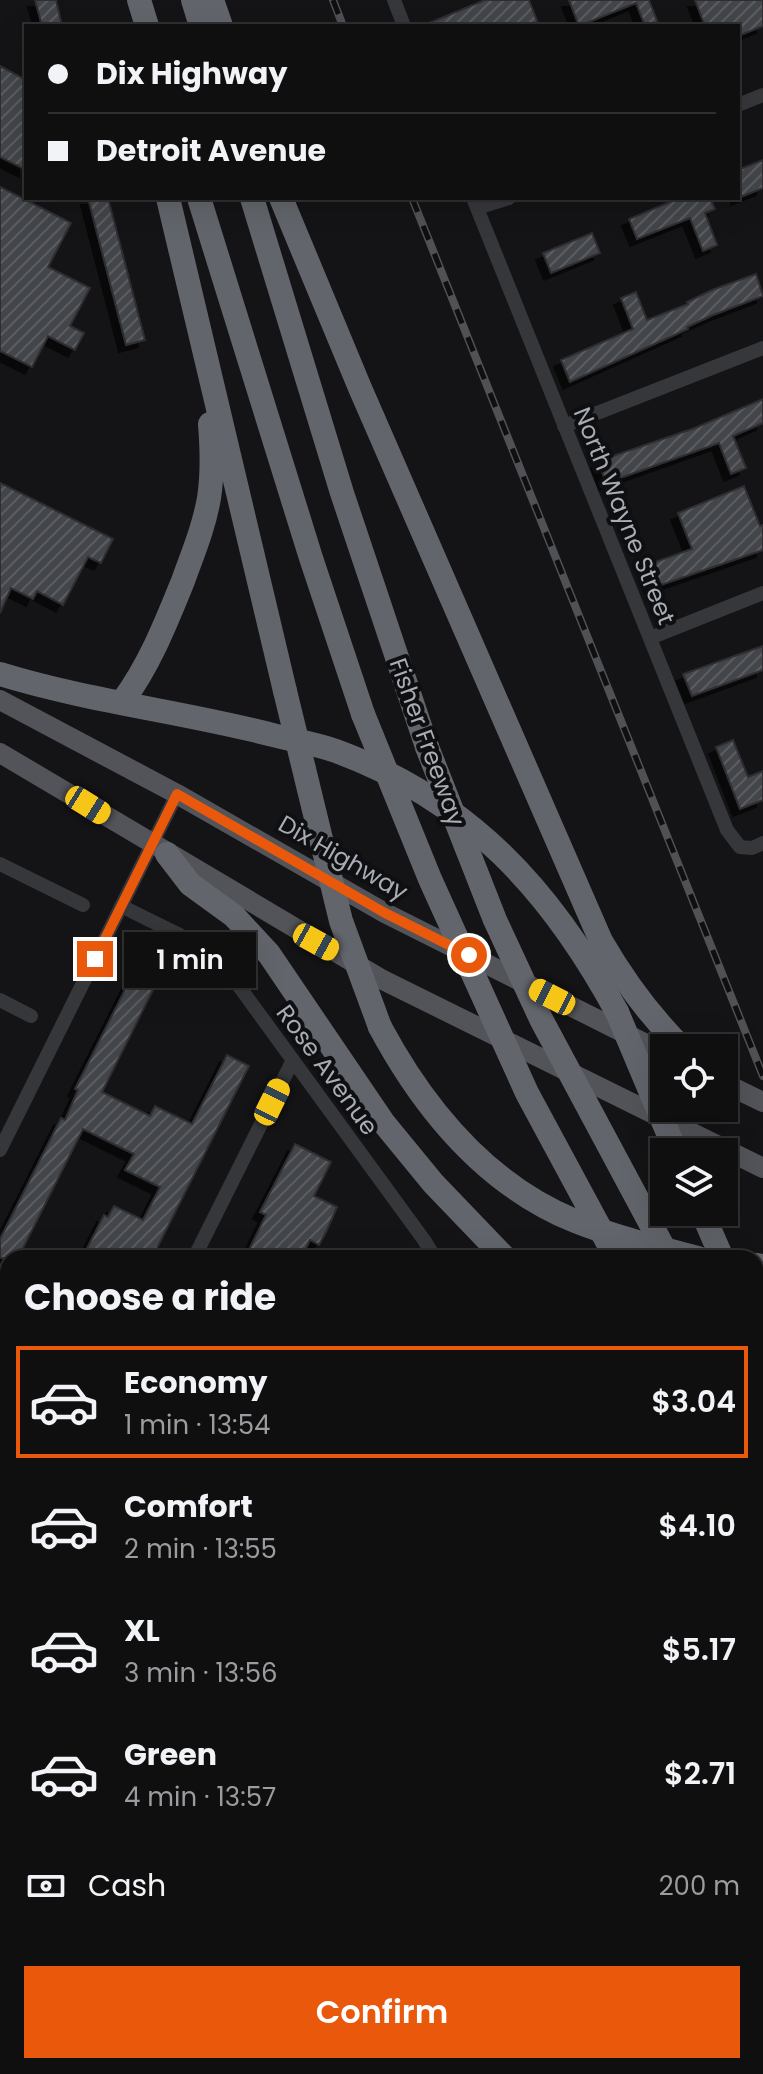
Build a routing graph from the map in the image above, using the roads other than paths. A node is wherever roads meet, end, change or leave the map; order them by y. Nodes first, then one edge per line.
1 (123, 0) edge
2 (139, 0) edge
3 (193, 0) edge
4 (212, 0) edge
5 (394, 0) edge
6 (129, 24) edge
7 (146, 24) edge
8 (200, 24) edge
9 (220, 24) edge
10 (403, 24) edge
11 (763, 95) edge
12 (740, 104) edge
13 (168, 200) edge
14 (200, 200) edge
15 (253, 200) edge
16 (282, 200) edge
17 (495, 200) edge
18 (475, 203) edge
19 (763, 348) edge
20 (206, 366) junction
21 (564, 426) junction
22 (763, 593) edge
23 (650, 638) junction
24 (0, 674) edge
25 (0, 700) edge
26 (122, 702) junction
27 (0, 753) edge
28 (177, 794) junction
29 (763, 843) edge
30 (160, 849) junction
31 (0, 864) edge
32 (83, 905) dead end
33 (121, 906) junction
34 (0, 1000) edge
35 (31, 1016) dead end
36 (669, 1034) edge
37 (650, 1046) edge
38 (293, 1060) junction
39 (738, 1090) edge
40 (763, 1102) edge
41 (670, 1138) edge
42 (0, 1150) edge
43 (763, 1168) edge
44 (708, 1226) edge
45 (198, 1250) edge
46 (429, 1250) edge
47 (497, 1250) edge
48 (612, 1250) edge
49 (665, 1250) edge
50 (668, 1250) edge
51 (719, 1250) edge

1 - 6 highway
2 - 7 highway
3 - 8 highway
4 - 9 highway
5 - 10 street
11 - 12 street
13 - 20 highway
14 - 48 highway, Fisher Freeway, bridge
15 - 49 highway, Fisher Freeway, bridge
16 - 36 highway
17 - 18 street
18 - 21 street, North Wayne Street
19 - 21 street
20 - 26 highway
20 - 50 highway, bridge
21 - 23 street, North Wayne Street
22 - 23 street
23 - 29 street, North Wayne Street
24 - 26 highway
25 - 28 main road, Dix Highway
26 - 41 highway, bridge
27 - 30 main road
28 - 30 street
28 - 37 main road, Dix Highway
30 - 33 street
30 - 43 main road
30 - 47 highway
31 - 32 street
33 - 38 street, Rose Avenue
33 - 42 street
34 - 35 street
38 - 45 street
38 - 46 street, Rose Avenue
39 - 40 main road
44 - 51 highway

